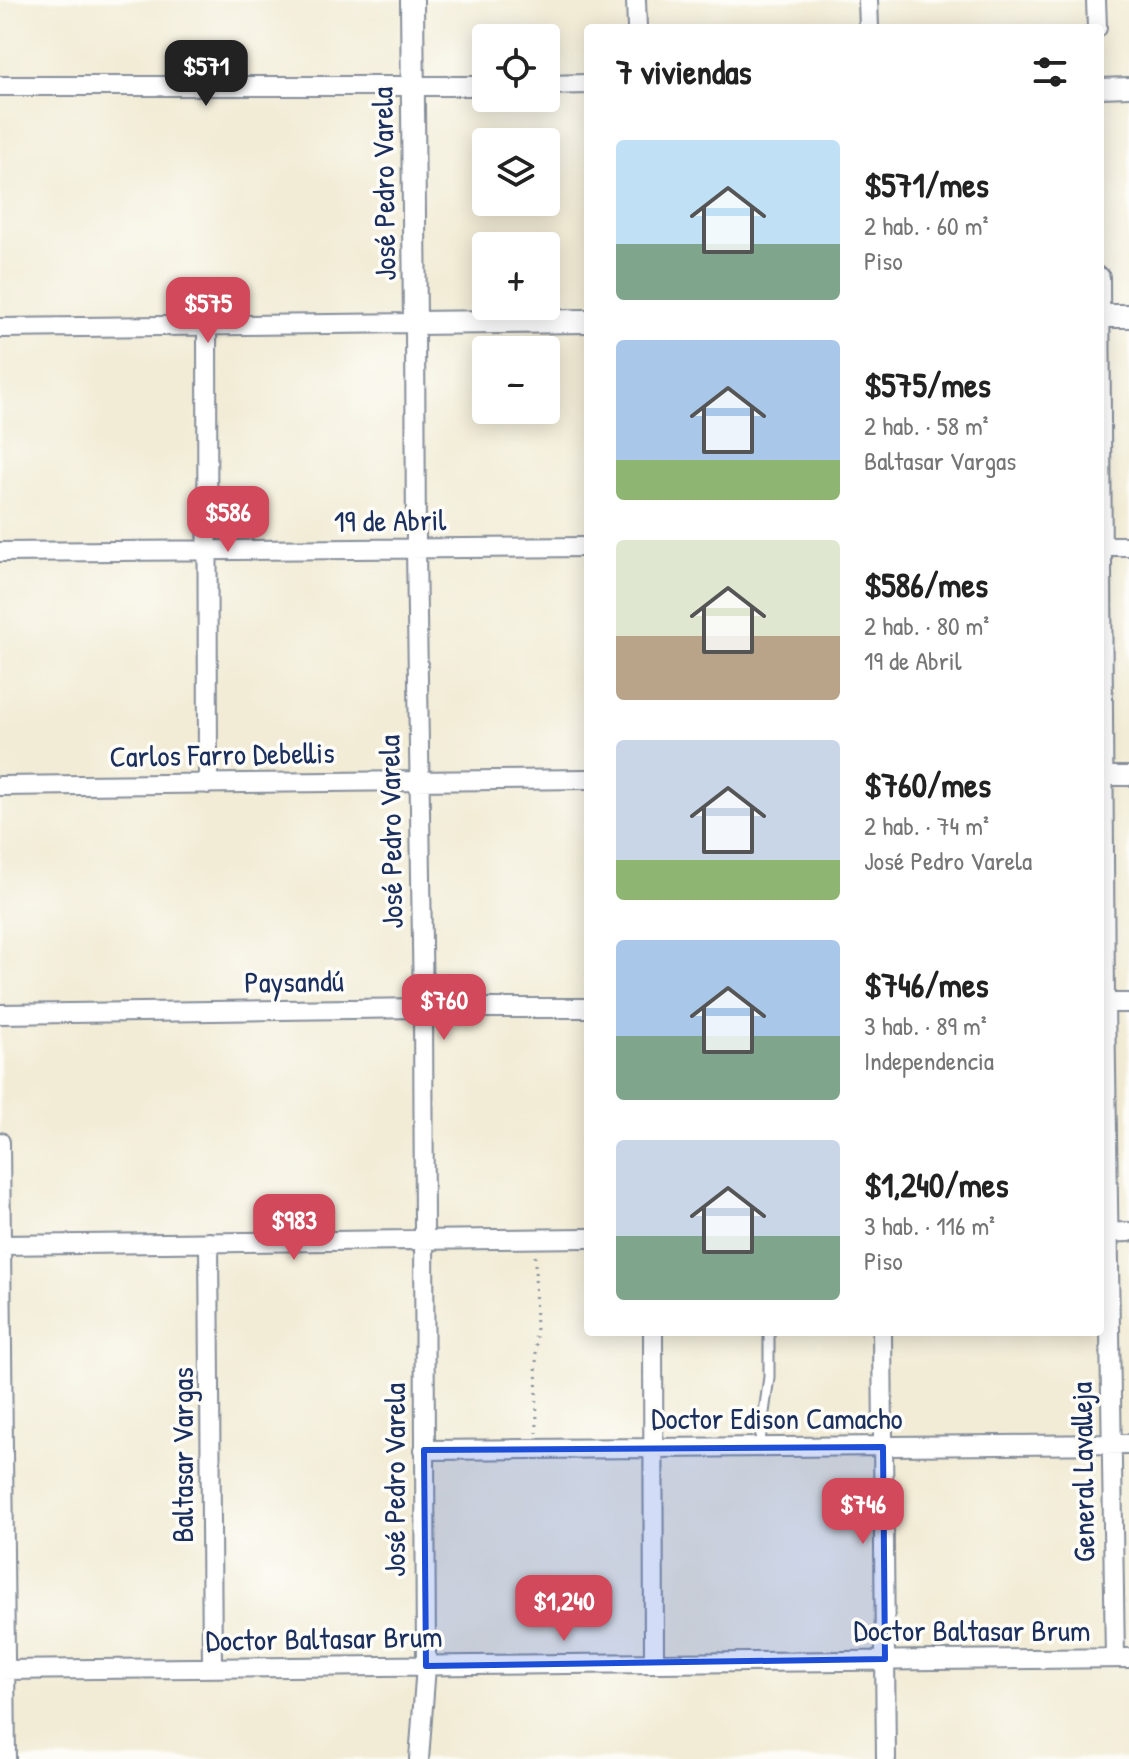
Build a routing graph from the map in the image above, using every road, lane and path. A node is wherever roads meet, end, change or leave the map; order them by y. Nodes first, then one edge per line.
1 (412, 0) edge
2 (636, 0) edge
3 (868, 0) edge
4 (1096, 0) edge
5 (637, 24) edge
6 (869, 24) edge
7 (1097, 24) edge
8 (584, 84) edge
9 (560, 85) edge
10 (0, 86) edge
11 (413, 86) junction
12 (472, 86) edge
13 (1129, 87) edge
14 (1104, 88) edge
15 (1104, 316) edge
16 (1129, 316) edge
17 (584, 321) edge
18 (415, 323) junction
19 (207, 324) junction
20 (0, 328) edge
21 (1104, 546) edge
22 (1129, 546) edge
23 (584, 547) edge
24 (416, 549) junction
25 (207, 551) junction
26 (0, 552) edge
27 (1104, 776) edge
28 (1129, 776) edge
29 (584, 779) edge
30 (420, 780) junction
31 (208, 784) junction
32 (0, 786) edge
33 (1104, 1003) edge
34 (1129, 1003) edge
35 (423, 1008) junction
36 (584, 1008) edge
37 (0, 1014) edge
38 (0, 1142) edge
39 (1129, 1232) edge
40 (1104, 1233) edge
41 (584, 1238) edge
42 (535, 1239) junction
43 (424, 1240) junction
44 (209, 1242) junction
45 (0, 1245) edge
46 (653, 1336) edge
47 (769, 1336) edge
48 (882, 1336) edge
49 (1120, 1444) edge
50 (883, 1447) junction
51 (653, 1448) junction
52 (759, 1448) junction
53 (537, 1449) junction
54 (424, 1450) junction
55 (1122, 1658) edge
56 (885, 1659) junction
57 (654, 1662) junction
58 (426, 1666) junction
59 (212, 1668) junction
60 (3, 1670) edge
61 (6, 1759) edge
62 (419, 1759) edge
63 (886, 1759) edge

1 - 11 street, José Pedro Varela
2 - 5 street
3 - 6 street
4 - 7 street
8 - 9 street
10 - 11 street
11 - 12 street
11 - 18 street, José Pedro Varela
13 - 14 street
15 - 16 street
17 - 18 street
18 - 19 street
18 - 24 street, José Pedro Varela
19 - 20 street
19 - 25 street
21 - 22 street
23 - 24 street, 19 de Abril
24 - 25 street, 19 de Abril
24 - 30 street, José Pedro Varela
25 - 26 street, 19 de Abril
25 - 31 street
27 - 28 street
29 - 30 street, Carlos Farro Debellis
30 - 31 street, Carlos Farro Debellis
30 - 35 street, José Pedro Varela
31 - 32 street, Carlos Farro Debellis
33 - 34 street
35 - 36 street, Paysandú
35 - 37 street, Paysandú
35 - 43 street, José Pedro Varela
38 - 45 street
39 - 40 street
40 - 49 street, General Lavalleja
41 - 42 street
42 - 43 street
42 - 53 path
43 - 44 street
43 - 54 street, José Pedro Varela
44 - 45 street
44 - 59 street, Baltasar Vargas
45 - 60 street
46 - 51 street
47 - 52 lane
48 - 50 street
49 - 50 street, Doctor Edison Camacho
49 - 55 street, General Lavalleja
50 - 52 street, Doctor Edison Camacho
50 - 56 street
51 - 52 street, Doctor Edison Camacho
51 - 53 street, Doctor Edison Camacho
51 - 57 street
53 - 54 street, Doctor Edison Camacho
54 - 58 street, José Pedro Varela
55 - 56 street, Doctor Baltasar Brum
56 - 57 street, Doctor Baltasar Brum
56 - 63 street
57 - 58 street, Doctor Baltasar Brum
58 - 59 street, Doctor Baltasar Brum
58 - 62 street, José Pedro Varela
59 - 60 street, Doctor Baltasar Brum
60 - 61 street

